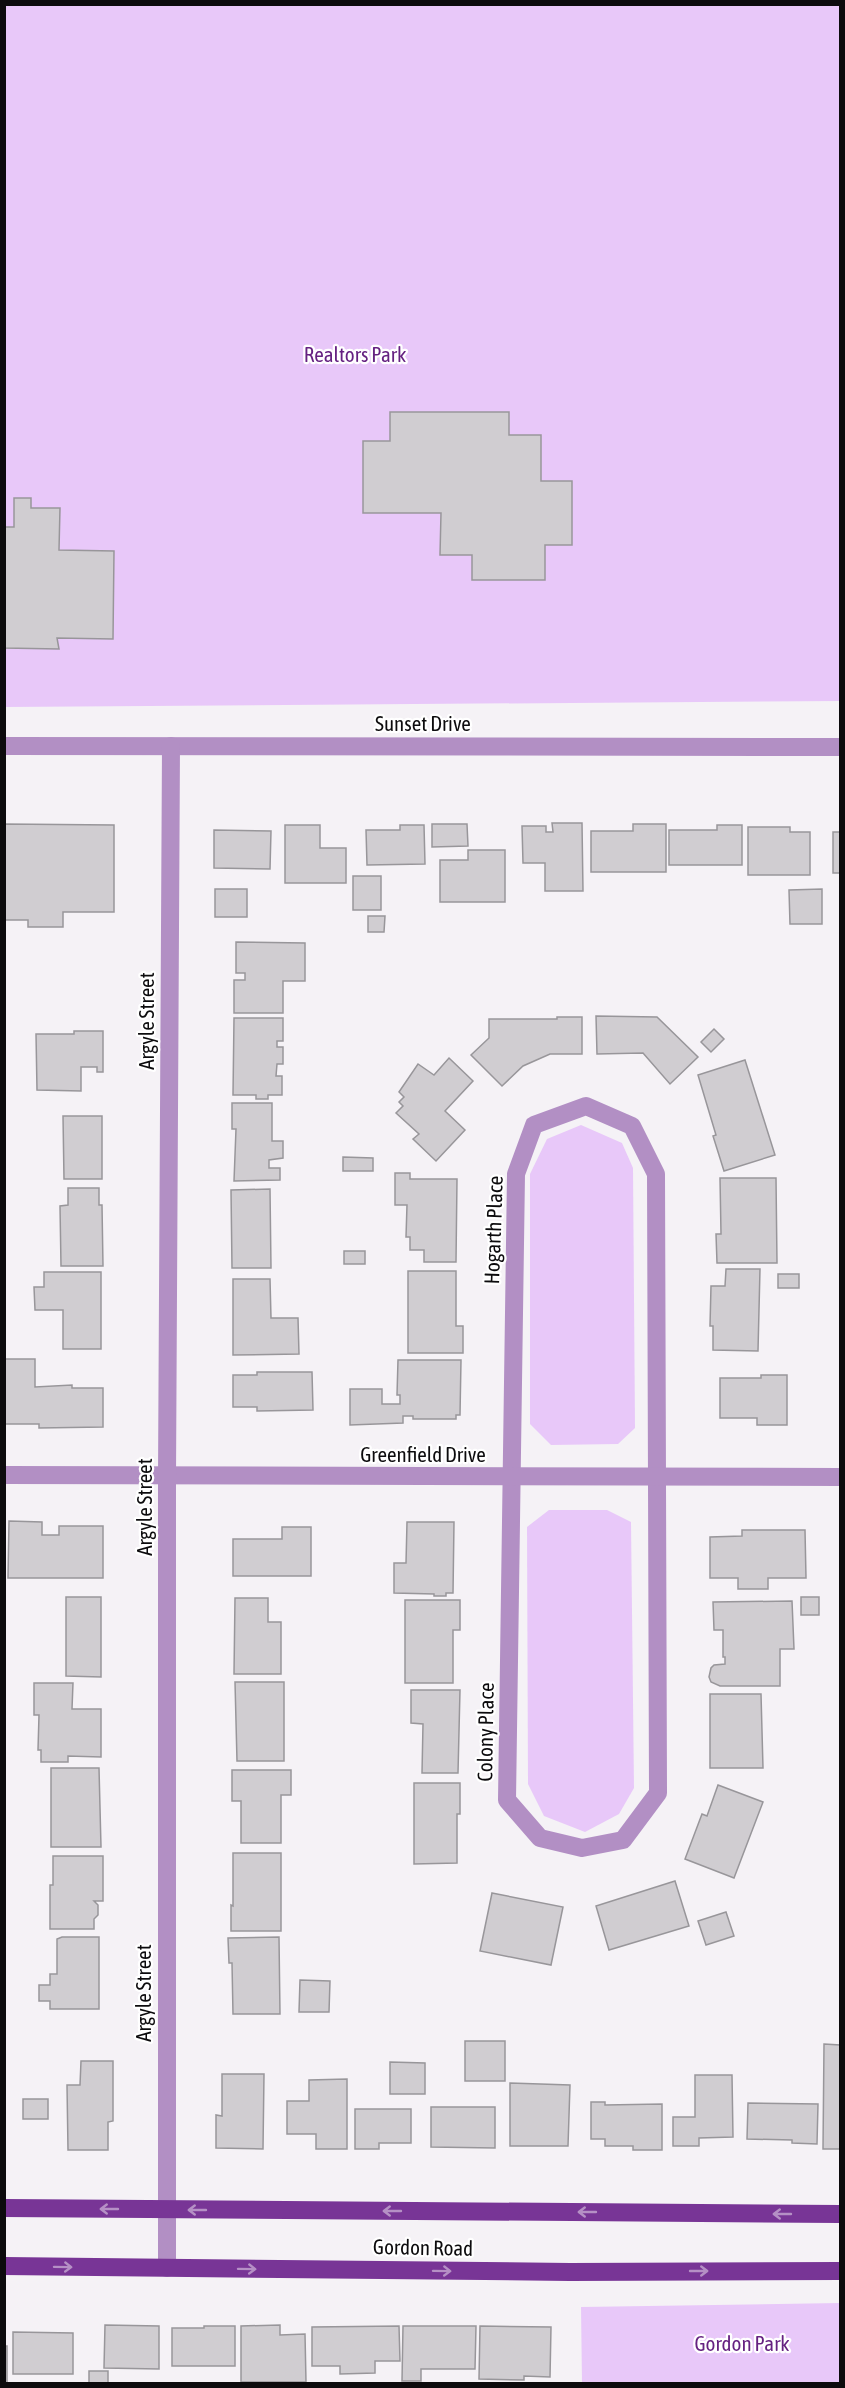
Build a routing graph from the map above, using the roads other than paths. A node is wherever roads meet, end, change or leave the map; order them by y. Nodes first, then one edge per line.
1 (4, 746) edge
2 (171, 746) junction
3 (840, 747) edge
4 (4, 1475) edge
5 (167, 1476) junction
6 (657, 1477) junction
7 (840, 1477) edge
8 (513, 1478) junction
9 (4, 2208) edge
10 (167, 2210) junction
11 (840, 2214) edge
12 (4, 2266) edge
13 (167, 2268) junction
14 (840, 2271) edge

1 - 2 street, Sunset Drive
2 - 3 street, Sunset Drive
2 - 5 street, Argyle Street
4 - 5 street, Greenfield Drive
5 - 8 street, Greenfield Drive
5 - 10 street, Argyle Street
6 - 7 street, Greenfield Drive
6 - 8 street, Greenfield Drive
6 - 8 street, Hogarth Place
6 - 8 street, Colony Place
10 -> 9 main road, Gordon Road
11 -> 10 main road, Gordon Road
10 - 13 street, Argyle Street
12 -> 13 main road, Gordon Road
13 -> 14 main road, Gordon Road

